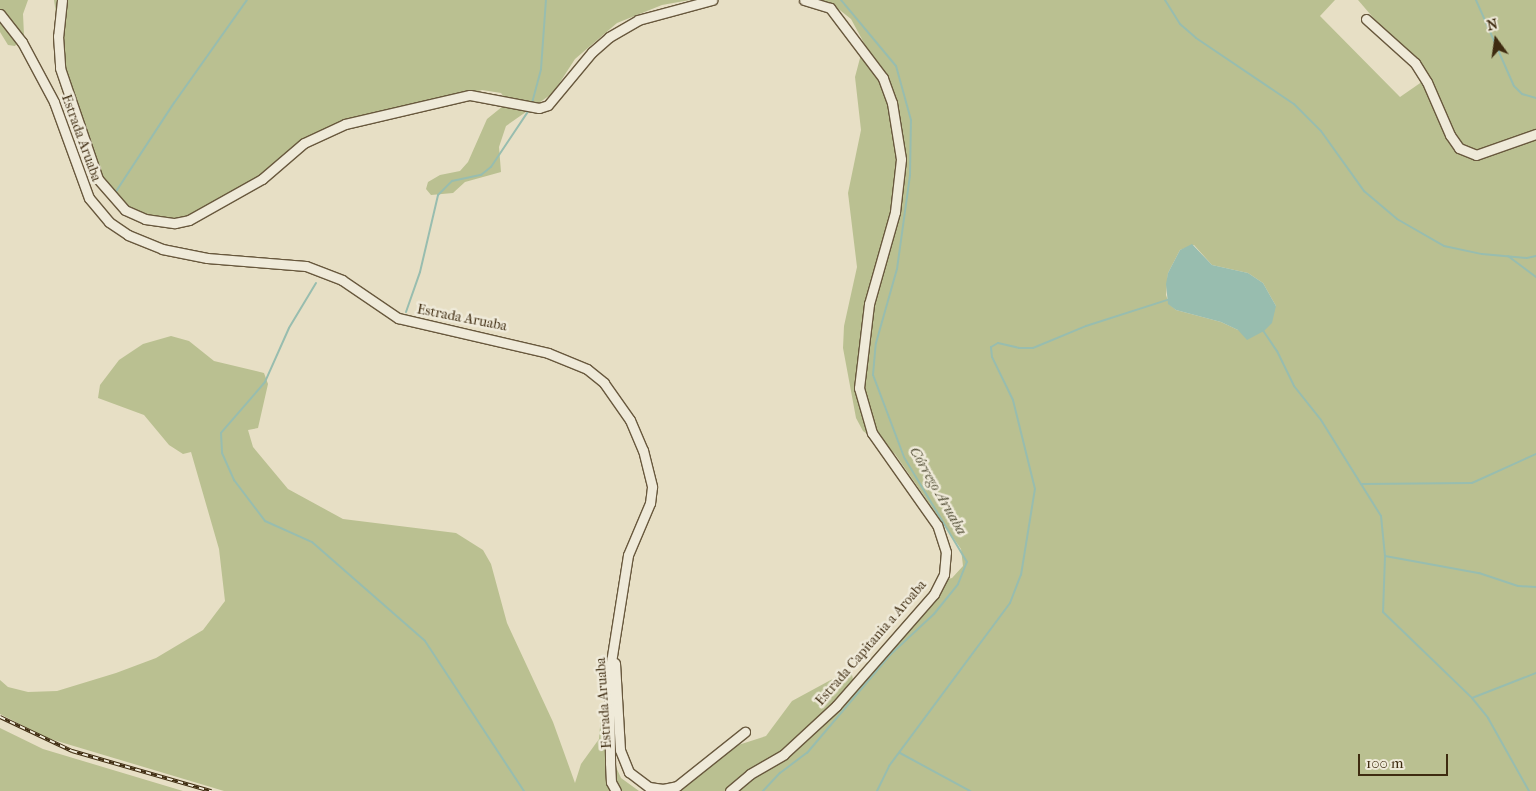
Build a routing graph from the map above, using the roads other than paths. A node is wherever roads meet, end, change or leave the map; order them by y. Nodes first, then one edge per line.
1 (62, 0) edge
2 (712, 0) edge
3 (804, 0) edge
4 (0, 14) edge
5 (1366, 19) dead end
6 (1536, 134) edge
7 (615, 640) junction
8 (745, 732) dead end
9 (616, 791) edge
10 (730, 791) edge

1 - 2 street, Estrada Aruaba
3 - 10 street, Estrada Capitania a Aroaba
4 - 7 street, Estrada Aruaba
5 - 6 street
7 - 8 street, Estrada Aruaba
7 - 9 street, Estrada Aruaba

